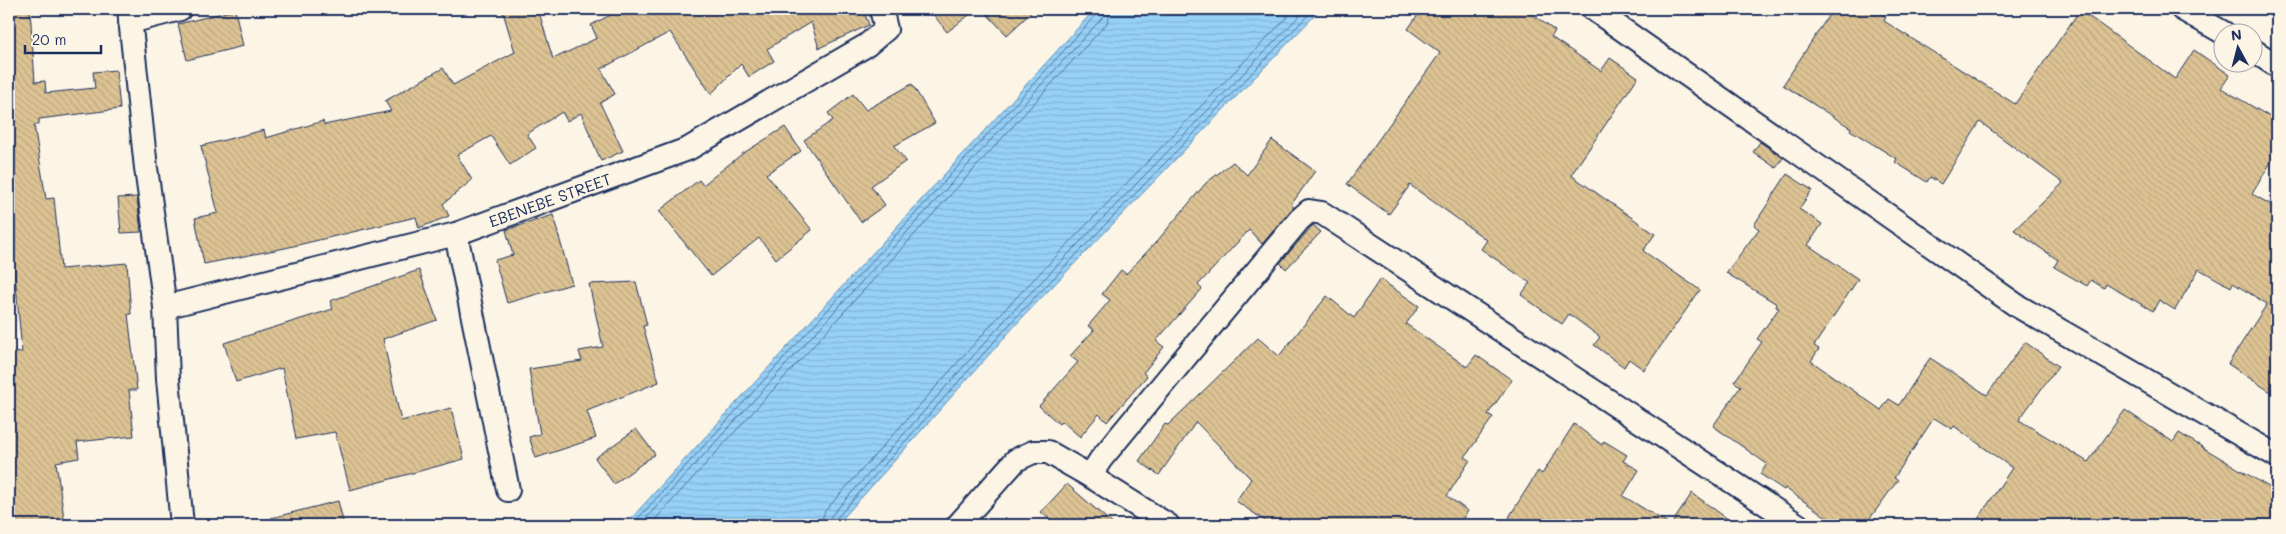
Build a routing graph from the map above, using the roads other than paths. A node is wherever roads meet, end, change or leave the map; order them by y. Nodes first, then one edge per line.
1 (180, 9) edge
2 (881, 9) edge
3 (1593, 9) edge
4 (2182, 9) edge
5 (129, 16) edge
6 (2214, 27) edge
7 (2264, 58) edge
8 (2277, 66) edge
9 (456, 234) junction
10 (165, 307) junction
11 (2277, 456) edge
12 (1090, 476) junction
13 (508, 490) dead end
14 (182, 525) edge
15 (958, 525) edge
16 (1168, 525) edge
17 (1798, 525) edge

1 - 5 street
2 - 9 street, EBENEBE STREET
3 - 11 street
4 - 6 street
5 - 10 street
7 - 8 street
9 - 10 street, EBENEBE STREET
9 - 13 street
10 - 14 street
12 - 15 street
12 - 16 street
12 - 17 street

